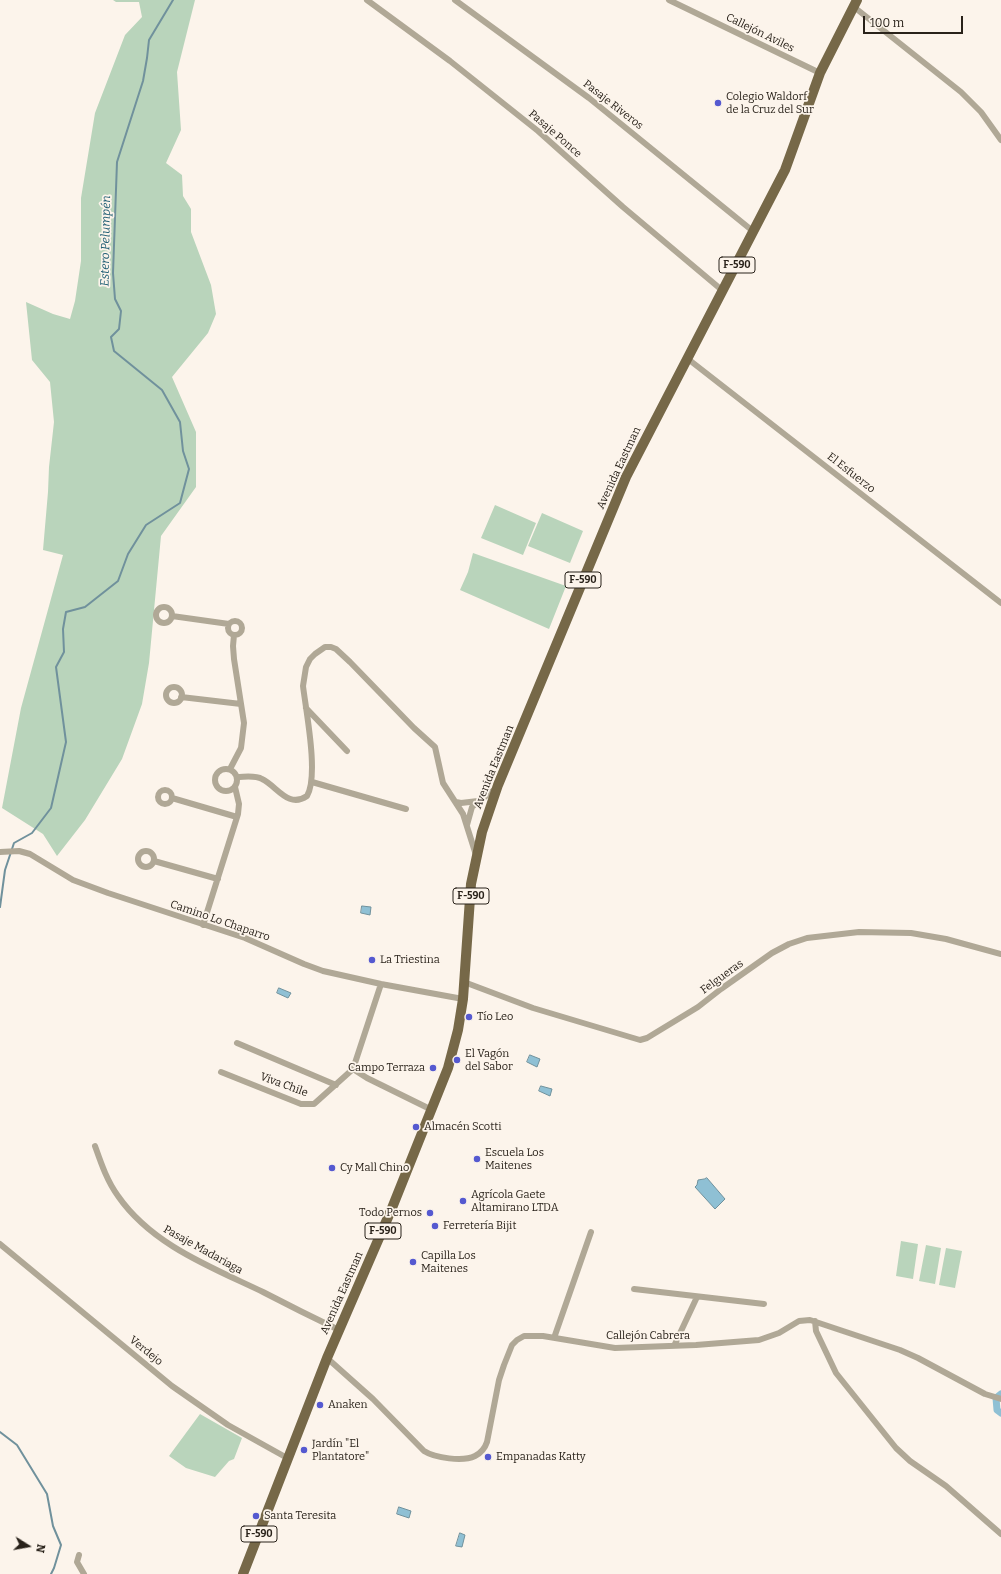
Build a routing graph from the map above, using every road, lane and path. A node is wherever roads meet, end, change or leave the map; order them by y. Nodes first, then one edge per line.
1 (367, 0) edge
2 (455, 0) edge
3 (669, 0) edge
4 (855, 4) edge
5 (820, 74) junction
6 (1001, 140) edge
7 (754, 232) junction
8 (723, 291) junction
9 (688, 359) junction
10 (1001, 603) edge
11 (172, 616) dead end
12 (229, 624) junction
13 (234, 635) junction
14 (181, 697) dead end
15 (241, 704) junction
16 (306, 708) junction
17 (347, 751) dead end
18 (230, 769) junction
19 (237, 777) junction
20 (312, 782) junction
21 (498, 785) junction
22 (235, 787) junction
23 (172, 798) dead end
24 (478, 801) junction
25 (456, 802) junction
26 (406, 809) dead end
27 (237, 817) junction
28 (467, 827) junction
29 (0, 852) edge
30 (476, 857) junction
31 (154, 861) dead end
32 (218, 879) junction
33 (203, 925) junction
34 (1001, 954) edge
35 (464, 982) junction
36 (381, 984) junction
37 (463, 999) junction
38 (237, 1043) dead end
39 (353, 1069) junction
40 (221, 1072) dead end
41 (336, 1085) junction
42 (432, 1110) junction
43 (96, 1146) dead end
44 (591, 1232) dead end
45 (0, 1244) edge
46 (634, 1289) dead end
47 (697, 1297) junction
48 (764, 1304) dead end
49 (815, 1321) junction
50 (339, 1330) junction
51 (554, 1338) junction
52 (674, 1346) junction
53 (327, 1358) junction
54 (1001, 1399) edge
55 (289, 1459) junction
56 (1001, 1534) edge
57 (79, 1555) dead end
58 (84, 1574) edge
59 (243, 1574) edge

1 - 8 street, Pasaje Ponce
2 - 7 street, Pasaje Riveros
3 - 5 street, Callejón Aviles
4 - 5 main road, Avenida Eastman / F-590
4 - 6 street
5 - 7 main road, Avenida Eastman / F-590
7 - 8 main road, Avenida Eastman / F-590
8 - 9 main road, Avenida Eastman / F-590
9 - 10 street, El Esfuerzo
9 - 21 main road, Avenida Eastman / F-590
11 - 12 street
12 - 13 street
12 - 13 street
13 - 15 street
14 - 15 street
15 - 18 street
16 - 17 street
16 - 20 street
16 - 25 street
18 - 19 street
18 - 22 street
19 - 20 street
19 - 22 street
20 - 26 street
21 - 24 street
21 - 30 main road, Avenida Eastman / F-590
22 - 27 street
23 - 27 street
24 - 25 street
24 - 28 street
25 - 28 street
27 - 32 street
28 - 30 street
29 - 33 street, Camino Lo Chaparro
30 - 35 main road, Avenida Eastman / F-590
31 - 32 street
32 - 33 street
33 - 36 street, Camino Lo Chaparro
34 - 35 street, Felgueras
35 - 37 main road, Avenida Eastman / F-590
36 - 37 street, Camino Lo Chaparro
36 - 39 street, Viva Chile
37 - 42 main road, Avenida Eastman / F-590
38 - 41 street
39 - 41 street, Viva Chile
39 - 42 street
40 - 41 street, Viva Chile
42 - 50 main road, Avenida Eastman / F-590
43 - 50 street, Pasaje Madariaga
44 - 51 street
45 - 55 street, Verdejo
46 - 47 street
47 - 48 street
47 - 52 street
49 - 52 street, Callejón Cabrera
49 - 54 street, Callejón Cabrera
49 - 56 street
50 - 53 main road, Avenida Eastman / F-590
51 - 52 street, Callejón Cabrera
51 - 53 street, Callejón Cabrera
53 - 55 main road, Avenida Eastman / F-590
55 - 59 main road, Avenida Eastman / F-590
57 - 58 street

